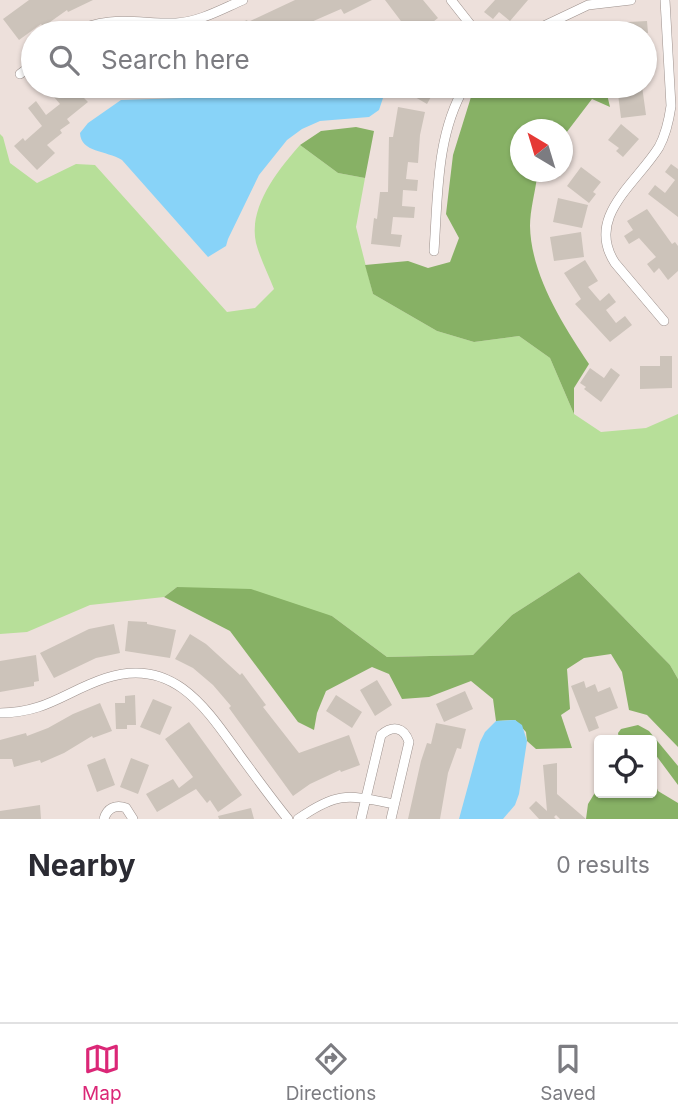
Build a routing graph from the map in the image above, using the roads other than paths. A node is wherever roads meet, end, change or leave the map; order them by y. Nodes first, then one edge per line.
1 (243, 0) edge
2 (451, 0) edge
3 (631, 0) edge
4 (666, 0) edge
5 (107, 21) edge
6 (187, 21) edge
7 (187, 21) edge
8 (468, 21) edge
9 (555, 21) edge
10 (459, 98) edge
11 (434, 251) dead end
12 (664, 321) dead end
13 (0, 713) edge
14 (366, 799) junction
15 (394, 804) junction
16 (104, 819) edge
17 (133, 819) edge
18 (288, 819) edge
19 (298, 819) edge
20 (361, 819) edge
21 (390, 819) edge

1 - 6 street
2 - 8 street
3 - 9 street
4 - 12 street
5 - 7 street
10 - 11 street
13 - 18 street
14 - 15 street
14 - 15 street
14 - 19 street
14 - 20 street
15 - 21 street
16 - 17 street

